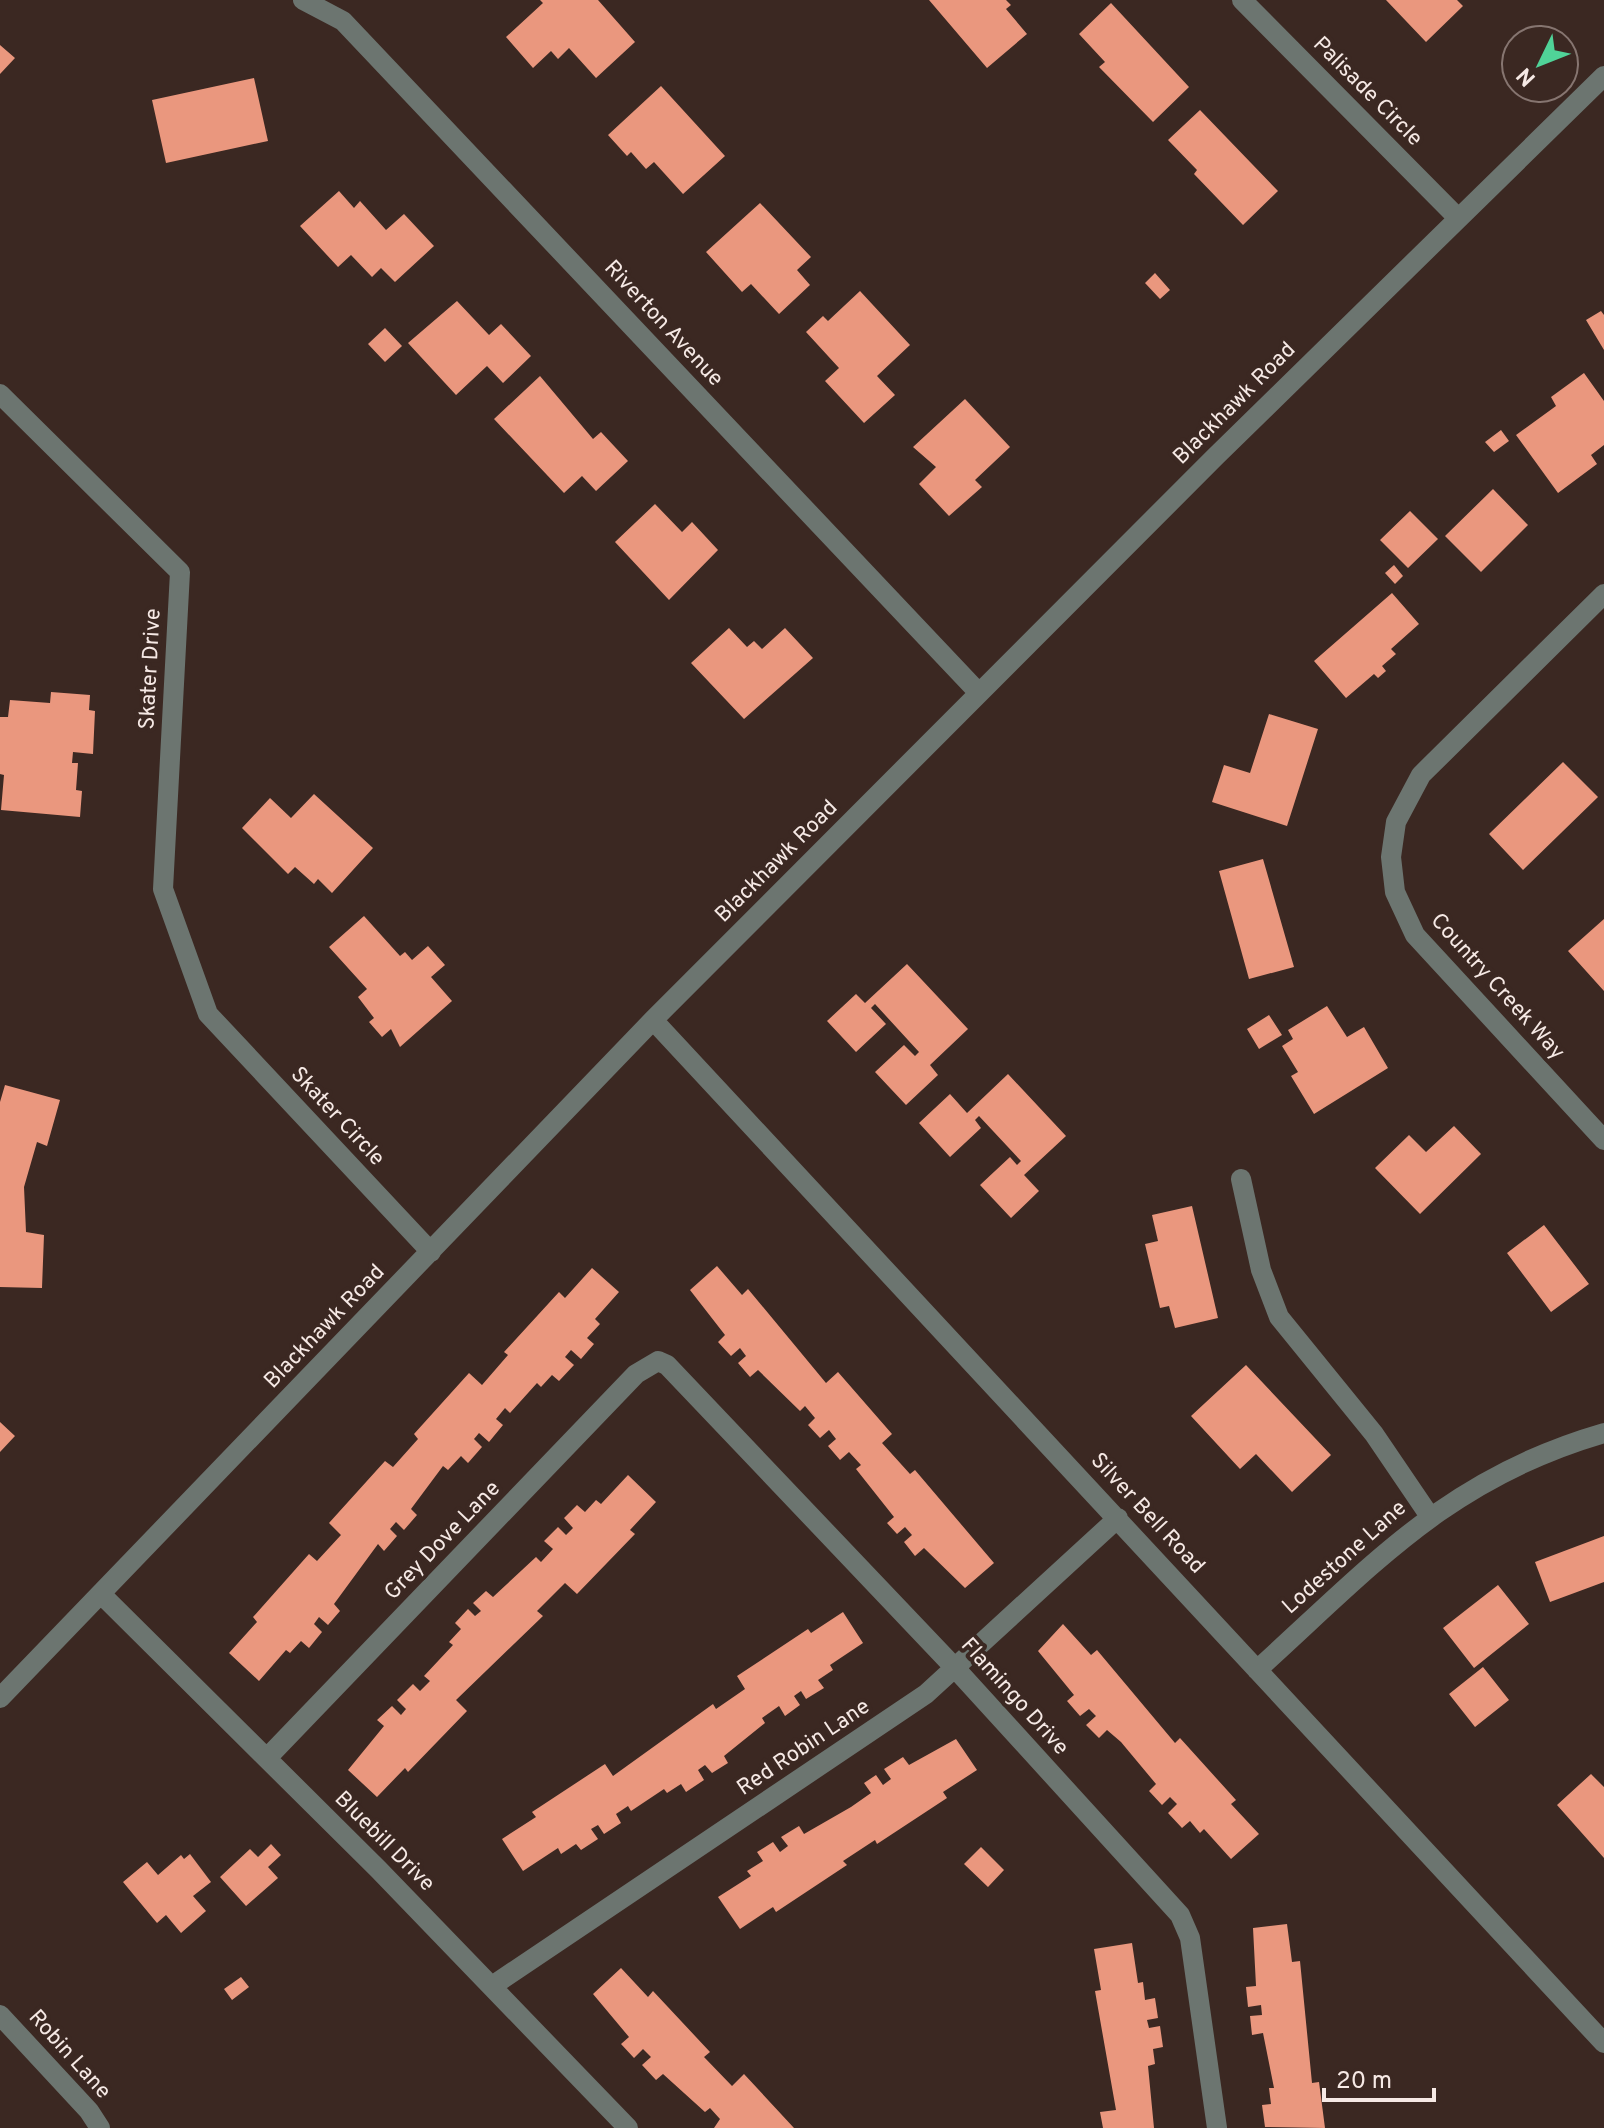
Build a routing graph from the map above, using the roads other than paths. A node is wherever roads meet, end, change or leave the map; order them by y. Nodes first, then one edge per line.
1 (303, 0) edge
2 (1242, 0) edge
3 (1604, 76) edge
4 (1458, 218) junction
5 (0, 394) edge
6 (1604, 594) edge
7 (979, 693) junction
8 (208, 1014) joint
9 (653, 1020) junction
10 (1604, 1140) edge
11 (1241, 1179) dead end
12 (431, 1252) junction
13 (658, 1361) joint
14 (1604, 1433) edge
15 (1429, 1515) junction
16 (1118, 1518) junction
17 (101, 1594) junction
18 (955, 1668) junction
19 (1257, 1670) junction
20 (0, 1698) edge
21 (267, 1758) junction
22 (492, 1986) junction
23 (0, 2015) edge
24 (1604, 2043) edge
25 (100, 2128) edge
26 (628, 2128) edge
27 (1217, 2128) edge

1 - 7 street, Riverton Avenue
2 - 4 street, Palisade Circle
3 - 4 street, Blackhawk Road
4 - 7 street, Blackhawk Road
5 - 8 street, Skater Drive
6 - 10 street, Country Creek Way
7 - 9 street, Blackhawk Road
8 - 12 street, Skater Circle
9 - 12 street, Blackhawk Road
9 - 16 street, Silver Bell Road
11 - 15 street
12 - 17 street, Blackhawk Road
13 - 18 street, Flamingo Drive
13 - 21 street, Grey Dove Lane
14 - 15 street, Lodestone Lane
15 - 19 street, Lodestone Lane
16 - 18 street, Red Robin Lane
16 - 19 street, Silver Bell Road
17 - 20 street, Blackhawk Road
17 - 21 street, Bluebill Drive
18 - 22 street, Red Robin Lane
18 - 27 street, Flamingo Drive
19 - 24 street, Silver Bell Road
21 - 22 street, Bluebill Drive
22 - 26 street, Bluebill Drive
23 - 25 street, Robin Lane

